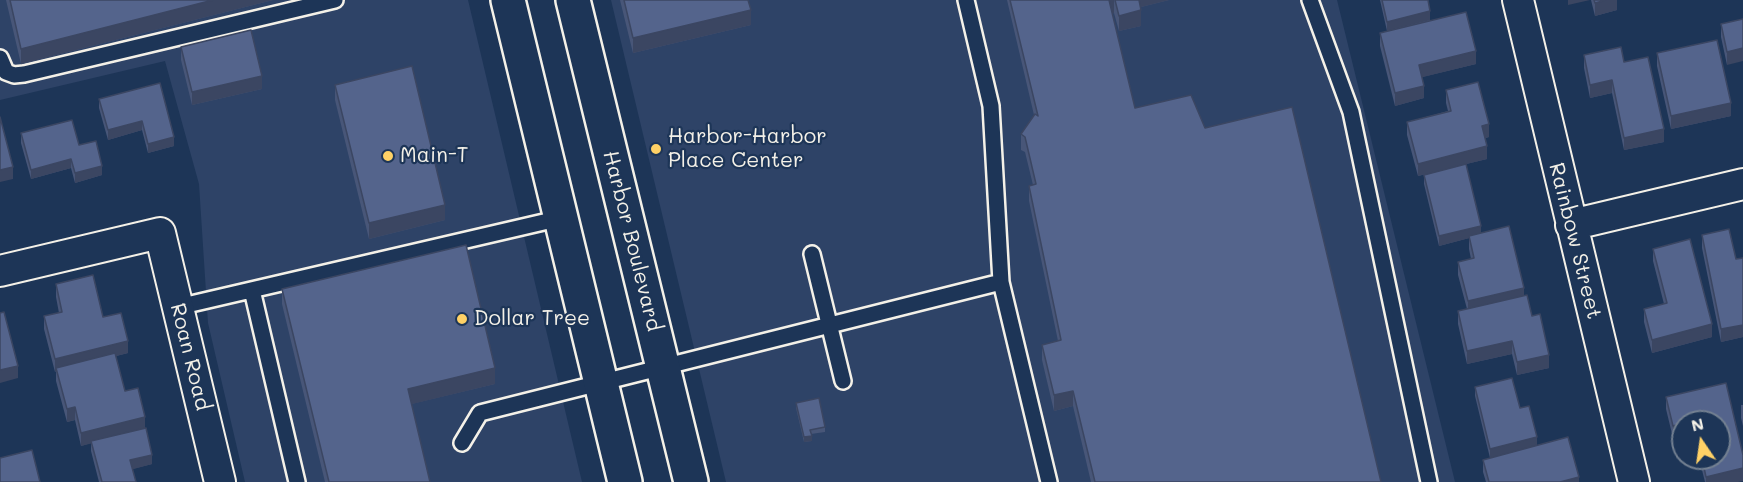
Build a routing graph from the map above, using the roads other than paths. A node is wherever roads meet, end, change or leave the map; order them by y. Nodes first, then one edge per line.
1 (335, 0) edge
2 (508, 0) edge
3 (966, 0) edge
4 (1310, 0) edge
5 (1518, 0) edge
6 (568, 1) edge
7 (0, 58) edge
8 (1743, 184) edge
9 (561, 218) junction
10 (1571, 225) junction
11 (812, 254) dead end
12 (0, 271) edge
13 (1001, 282) junction
14 (252, 290) junction
15 (178, 307) junction
16 (829, 324) junction
17 (663, 365) junction
18 (601, 381) junction
19 (843, 381) dead end
20 (462, 443) dead end
21 (220, 482) edge
22 (297, 482) edge
23 (625, 482) edge
24 (691, 482) edge
25 (1049, 482) edge
26 (1429, 482) edge
27 (1634, 482) edge

1 - 7 lane
2 - 9 main road
3 - 13 lane
4 - 26 lane
5 - 10 street, Rainbow Street
6 - 17 main road, Harbor Boulevard
8 - 10 street
9 - 14 lane
9 - 18 main road
10 - 27 street, Rainbow Street
11 - 16 lane
12 - 15 street, Roan Road
13 - 16 lane
13 - 25 lane
14 - 15 lane
14 - 22 lane
15 - 21 street, Roan Road
16 - 17 lane
16 - 19 lane
17 - 18 lane
17 - 24 main road, Harbor Boulevard
18 - 20 lane
18 - 23 main road

